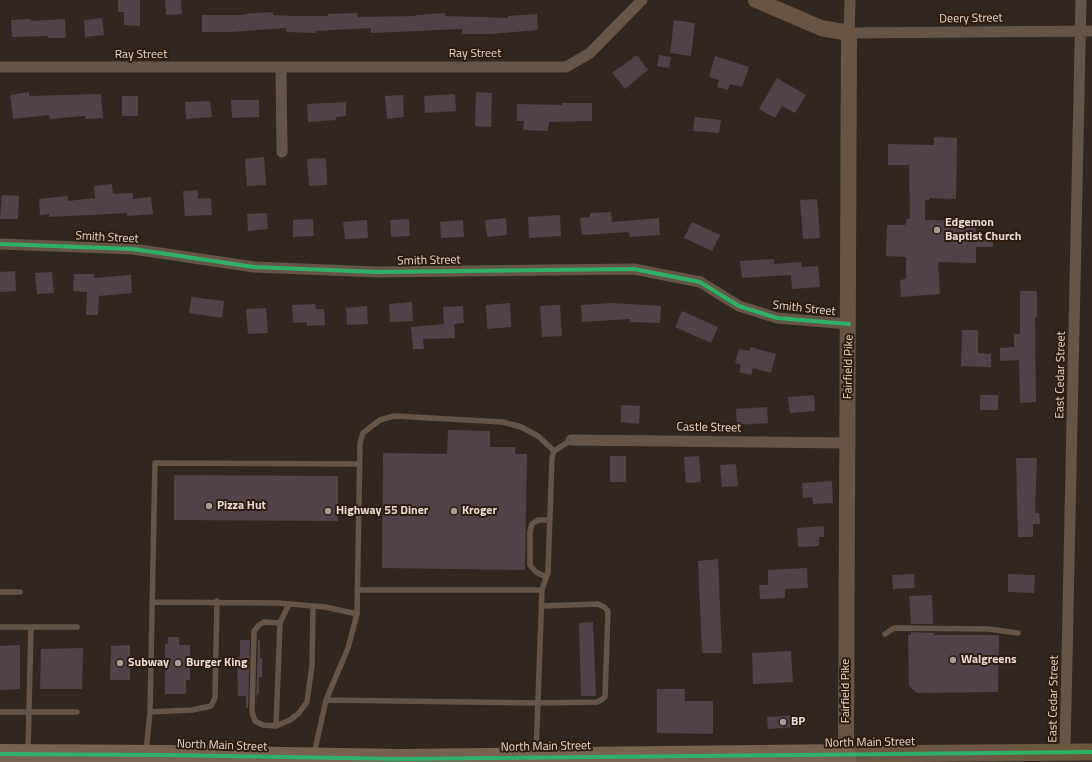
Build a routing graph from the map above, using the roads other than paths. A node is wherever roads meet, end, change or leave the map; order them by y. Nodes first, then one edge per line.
1 (642, 0) edge
2 (756, 0) edge
3 (850, 0) edge
4 (1082, 0) edge
5 (1087, 31) edge
6 (849, 33) junction
7 (0, 67) edge
8 (281, 67) junction
9 (282, 152) dead end
10 (0, 244) edge
11 (849, 324) junction
12 (571, 440) joint
13 (848, 443) junction
14 (554, 451) junction
15 (359, 464) junction
16 (550, 520) junction
17 (546, 577) junction
18 (357, 590) junction
19 (542, 590) junction
20 (0, 592) edge
21 (20, 592) dead end
22 (218, 601) junction
23 (152, 602) junction
24 (289, 604) junction
25 (313, 606) junction
26 (542, 606) junction
27 (356, 614) junction
28 (280, 623) junction
29 (0, 627) edge
30 (31, 627) junction
31 (77, 627) dead end
32 (1018, 633) dead end
33 (885, 634) dead end
34 (326, 700) junction
35 (538, 702) junction
36 (0, 712) edge
37 (28, 712) junction
38 (77, 712) dead end
39 (150, 712) junction
40 (276, 726) junction
41 (1065, 751) junction
42 (1092, 752) edge
43 (0, 754) edge
44 (146, 755) junction
45 (1036, 756) edge
46 (34, 757) edge
47 (846, 758) edge
48 (215, 759) edge
49 (545, 759) edge
50 (313, 760) edge

1 - 8 street, Ray Street
2 - 6 street
3 - 6 street
4 - 5 street, East Cedar Street
5 - 6 street, Deery Street
5 - 41 street, East Cedar Street
6 - 11 street, Fairfield Pike
7 - 8 street, Ray Street
8 - 9 street
10 - 11 street, Smith Street
11 - 13 street, Fairfield Pike
12 - 13 street, Castle Street
12 - 14 lane
13 - 47 street, Fairfield Pike
14 - 15 lane
14 - 16 lane
15 - 18 lane
15 - 23 lane
16 - 17 lane
16 - 17 lane
17 - 19 lane
18 - 19 lane
18 - 27 lane
19 - 26 lane
20 - 21 lane
22 - 23 lane
22 - 24 lane
22 - 39 lane
23 - 39 lane
24 - 25 lane
24 - 28 lane
25 - 27 lane
25 - 40 lane
26 - 35 lane
26 - 35 lane
27 - 34 lane
28 - 40 lane
28 - 40 lane
29 - 30 lane
30 - 31 lane
30 - 37 lane
32 - 33 lane
34 - 35 lane
34 - 50 lane
35 - 49 lane
36 - 37 lane
37 - 38 lane
37 - 46 lane
39 - 44 lane
41 - 42 main road, North Main Street
41 - 45 main road, North Main Street
43 - 46 highway, North Main Street
44 - 46 highway, North Main Street
44 - 48 highway, North Main Street
45 - 47 main road, North Main Street
47 - 49 highway, North Main Street
48 - 50 highway, North Main Street
49 - 50 highway, North Main Street

